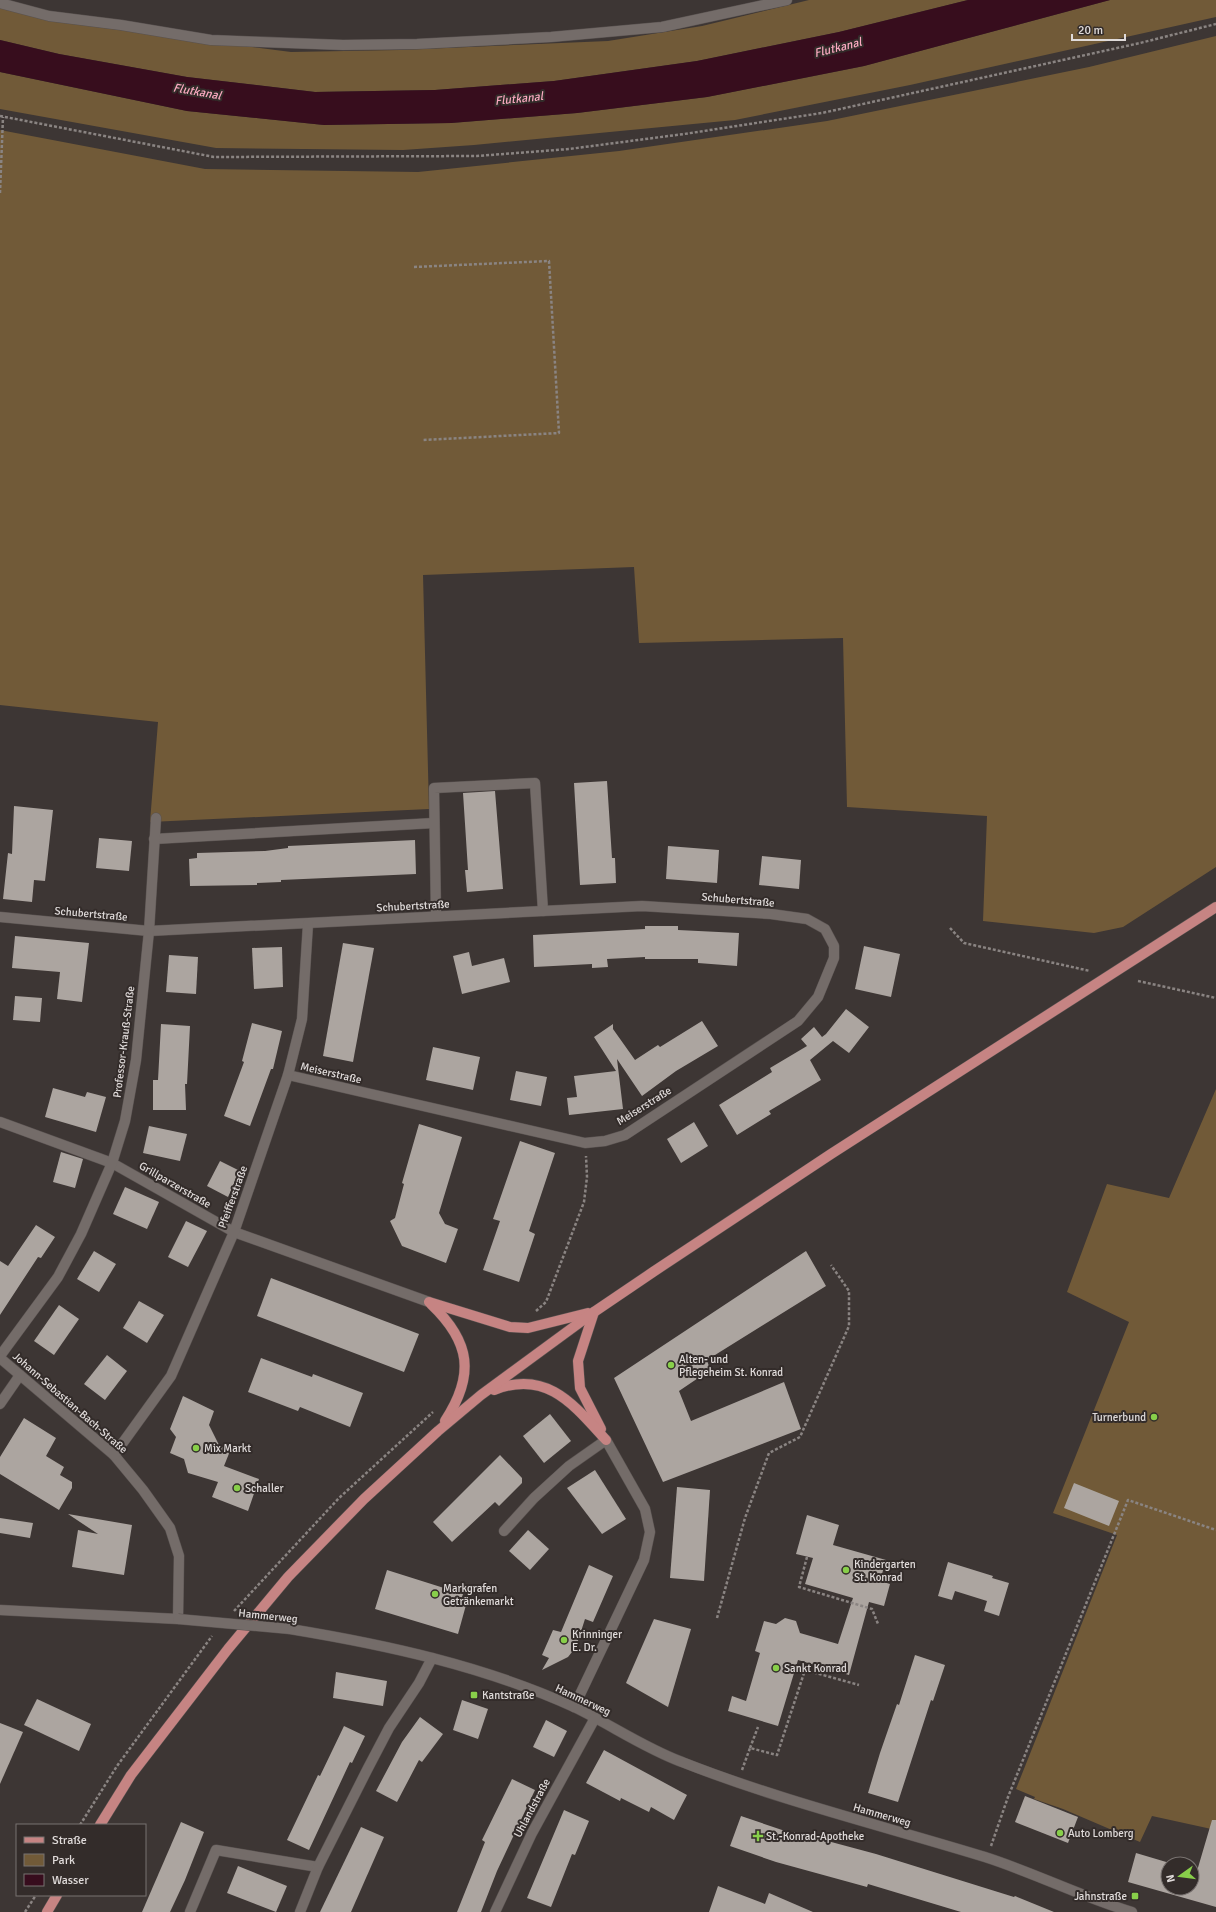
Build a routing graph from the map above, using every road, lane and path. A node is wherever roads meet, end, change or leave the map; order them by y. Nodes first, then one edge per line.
1 (787, 0) edge
2 (0, 3) edge
3 (1216, 24) edge
4 (2, 116) edge
5 (0, 193) edge
6 (414, 267) dead end
7 (423, 440) dead end
8 (156, 818) dead end
9 (434, 823) junction
10 (154, 838) junction
11 (1216, 907) edge
12 (543, 911) junction
13 (436, 916) junction
14 (0, 917) edge
15 (308, 924) junction
16 (950, 928) dead end
17 (825, 929) joint
18 (149, 931) junction
19 (1091, 971) dead end
20 (1138, 981) dead end
21 (1216, 998) edge
22 (288, 1076) junction
23 (0, 1122) edge
24 (585, 1143) junction
25 (112, 1163) junction
26 (234, 1232) junction
27 (831, 1265) dead end
28 (429, 1302) junction
29 (594, 1312) junction
30 (532, 1313) dead end
31 (0, 1357) edge
32 (20, 1375) junction
33 (481, 1395) junction
34 (0, 1404) edge
35 (435, 1410) dead end
36 (438, 1431) junction
37 (606, 1440) junction
38 (114, 1455) junction
39 (1216, 1530) edge
40 (504, 1531) dead end
41 (807, 1557) dead end
42 (0, 1610) edge
43 (233, 1612) dead end
44 (717, 1618) dead end
45 (178, 1619) junction
46 (878, 1624) dead end
47 (212, 1636) dead end
48 (432, 1658) junction
49 (859, 1685) dead end
50 (574, 1707) junction
51 (595, 1718) junction
52 (758, 1727) dead end
53 (750, 1748) junction
54 (736, 1783) junction
55 (81, 1824) edge
56 (101, 1824) edge
57 (987, 1858) junction
58 (318, 1867) junction
59 (35, 1896) edge
60 (56, 1896) edge
61 (25, 1912) edge
62 (46, 1912) edge
63 (190, 1912) edge
64 (300, 1912) edge
65 (497, 1912) edge
66 (1132, 1912) edge

1 - 2 street
3 - 4 path
4 - 5 path
6 - 7 path
8 - 10 street, Professor-Krauß-Straße
9 - 10 street
9 - 12 street
9 - 13 street
10 - 18 street, Professor-Krauß-Straße
11 - 29 main road
12 - 13 street, Schubertstraße
12 - 17 street, Schubertstraße
13 - 15 street, Schubertstraße
14 - 18 street, Schubertstraße
15 - 18 street, Schubertstraße
15 - 22 street, Pfeifferstraße
16 - 19 path
17 - 24 street, Meiserstraße
18 - 25 street, Professor-Krauß-Straße
20 - 21 path
22 - 24 street, Meiserstraße
22 - 26 street, Pfeifferstraße
23 - 25 street, Grillparzerstraße
24 - 30 path
25 - 26 street, Grillparzerstraße
25 - 31 street, Professor-Krauß-Straße
26 - 28 street, Grillparzerstraße
26 - 38 street, Pfeifferstraße
27 - 44 path
28 - 29 main road
28 - 36 main road
29 - 33 main road
29 - 37 main road
31 - 32 street, Johann-Sebastian-Bach-Straße
32 - 34 street
32 - 38 street, Johann-Sebastian-Bach-Straße
33 - 36 main road
33 - 37 main road
35 - 43 path
36 - 56 main road
37 - 40 street
37 - 50 street
38 - 45 street, Johann-Sebastian-Bach-Straße
39 - 57 path
41 - 46 path
42 - 45 street, Hammerweg
45 - 48 street, Hammerweg, bridge
47 - 55 path
48 - 50 street, Hammerweg
48 - 58 street
49 - 53 path
50 - 51 street, Hammerweg
51 - 54 street, Hammerweg
51 - 65 street, Uhlandstraße
52 - 53 path
53 - 54 path
54 - 57 street, Hammerweg
57 - 66 street, Hammerweg
58 - 63 street
58 - 64 street
59 - 61 path
60 - 62 main road

